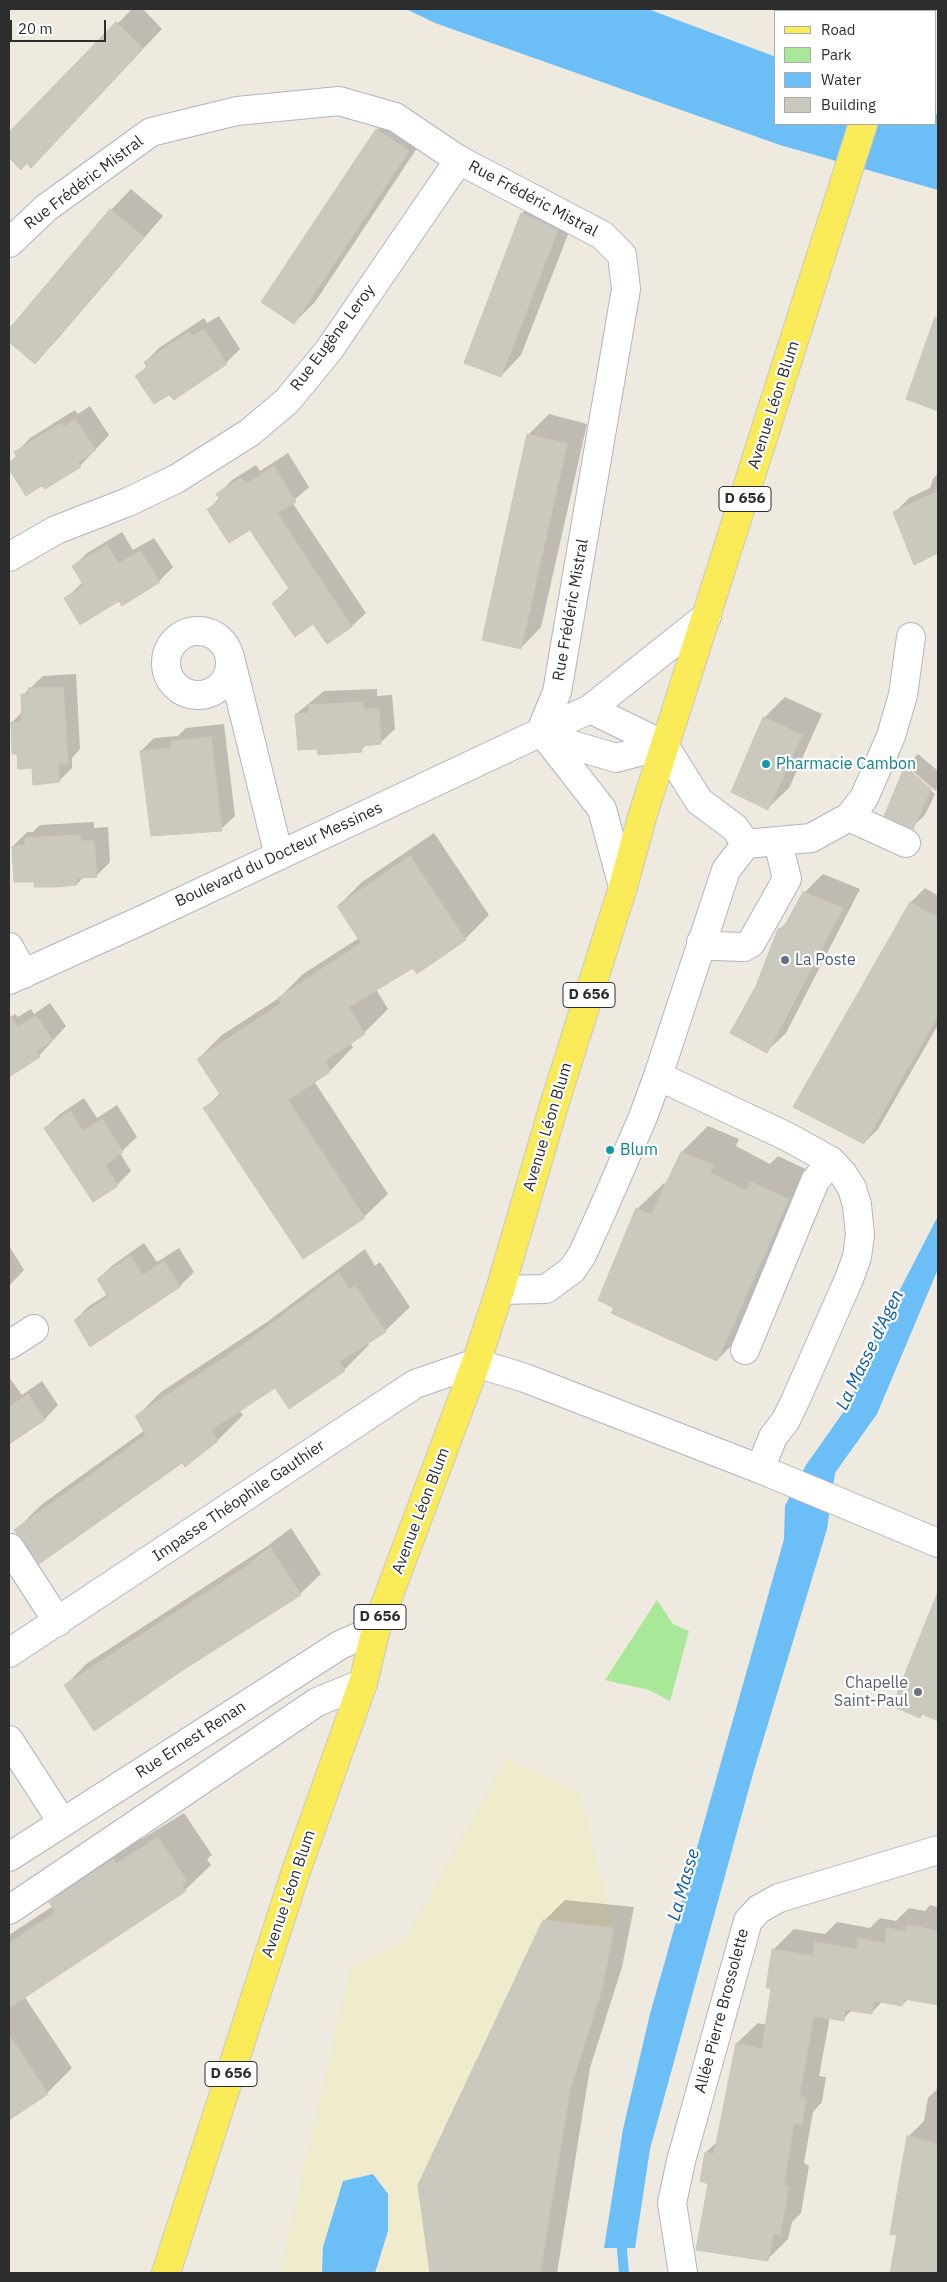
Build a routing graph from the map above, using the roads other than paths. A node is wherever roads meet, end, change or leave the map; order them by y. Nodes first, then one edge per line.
1 (864, 125) edge
2 (459, 160) junction
3 (9, 243) edge
4 (9, 557) edge
5 (707, 616) junction
6 (910, 637) dead end
7 (230, 657) dead end
8 (590, 709) junction
9 (543, 734) junction
10 (664, 745) junction
11 (849, 817) junction
12 (778, 842) junction
13 (906, 843) dead end
14 (746, 844) junction
15 (279, 856) junction
16 (623, 887) junction
17 (701, 942) junction
18 (9, 946) edge
19 (17, 977) edge
20 (658, 1076) junction
21 (831, 1161) junction
22 (500, 1290) junction
23 (34, 1329) dead end
24 (9, 1345) edge
25 (745, 1350) dead end
26 (476, 1363) junction
27 (760, 1469) junction
28 (938, 1543) edge
29 (10, 1548) edge
30 (58, 1622) junction
31 (376, 1629) junction
32 (9, 1653) edge
33 (363, 1683) junction
34 (9, 1740) edge
35 (62, 1822) junction
36 (938, 1850) edge
37 (9, 1857) edge
38 (9, 1910) edge
39 (166, 2273) edge
40 (683, 2273) edge

1 - 5 main road, Avenue Léon Blum / D 656
2 - 3 street, Rue Frédéric Mistral
2 - 4 street, Rue Eugène Leroy
2 - 9 street, Rue Frédéric Mistral
5 - 8 street
5 - 10 main road, Avenue Léon Blum / D 656
6 - 11 street
7 - 15 street
8 - 9 street
8 - 10 street
9 - 10 street
9 - 15 street, Boulevard du Docteur Messines
9 - 16 street
10 - 14 street
10 - 16 main road, Avenue Léon Blum / D 656
11 - 12 street
11 - 13 street
12 - 14 street
12 - 17 street
14 - 17 street
15 - 19 street, Boulevard du Docteur Messines
16 - 22 main road, Avenue Léon Blum / D 656
17 - 20 street
18 - 19 street
20 - 21 street
20 - 22 street
21 - 25 street
21 - 27 street
22 - 26 main road, Avenue Léon Blum / D 656
23 - 24 street
26 - 27 street
26 - 30 street, Impasse Théophile Gauthier
26 - 31 main road, Avenue Léon Blum / D 656
27 - 28 street
29 - 30 street
30 - 32 street, Impasse Théophile Gauthier
31 - 33 main road, Avenue Léon Blum / D 656
31 - 35 street, Rue Ernest Renan
33 - 38 street
33 - 39 main road, Avenue Léon Blum / D 656
34 - 35 street
35 - 37 street, Rue Ernest Renan
36 - 40 street, Allée Pierre Brossolette

